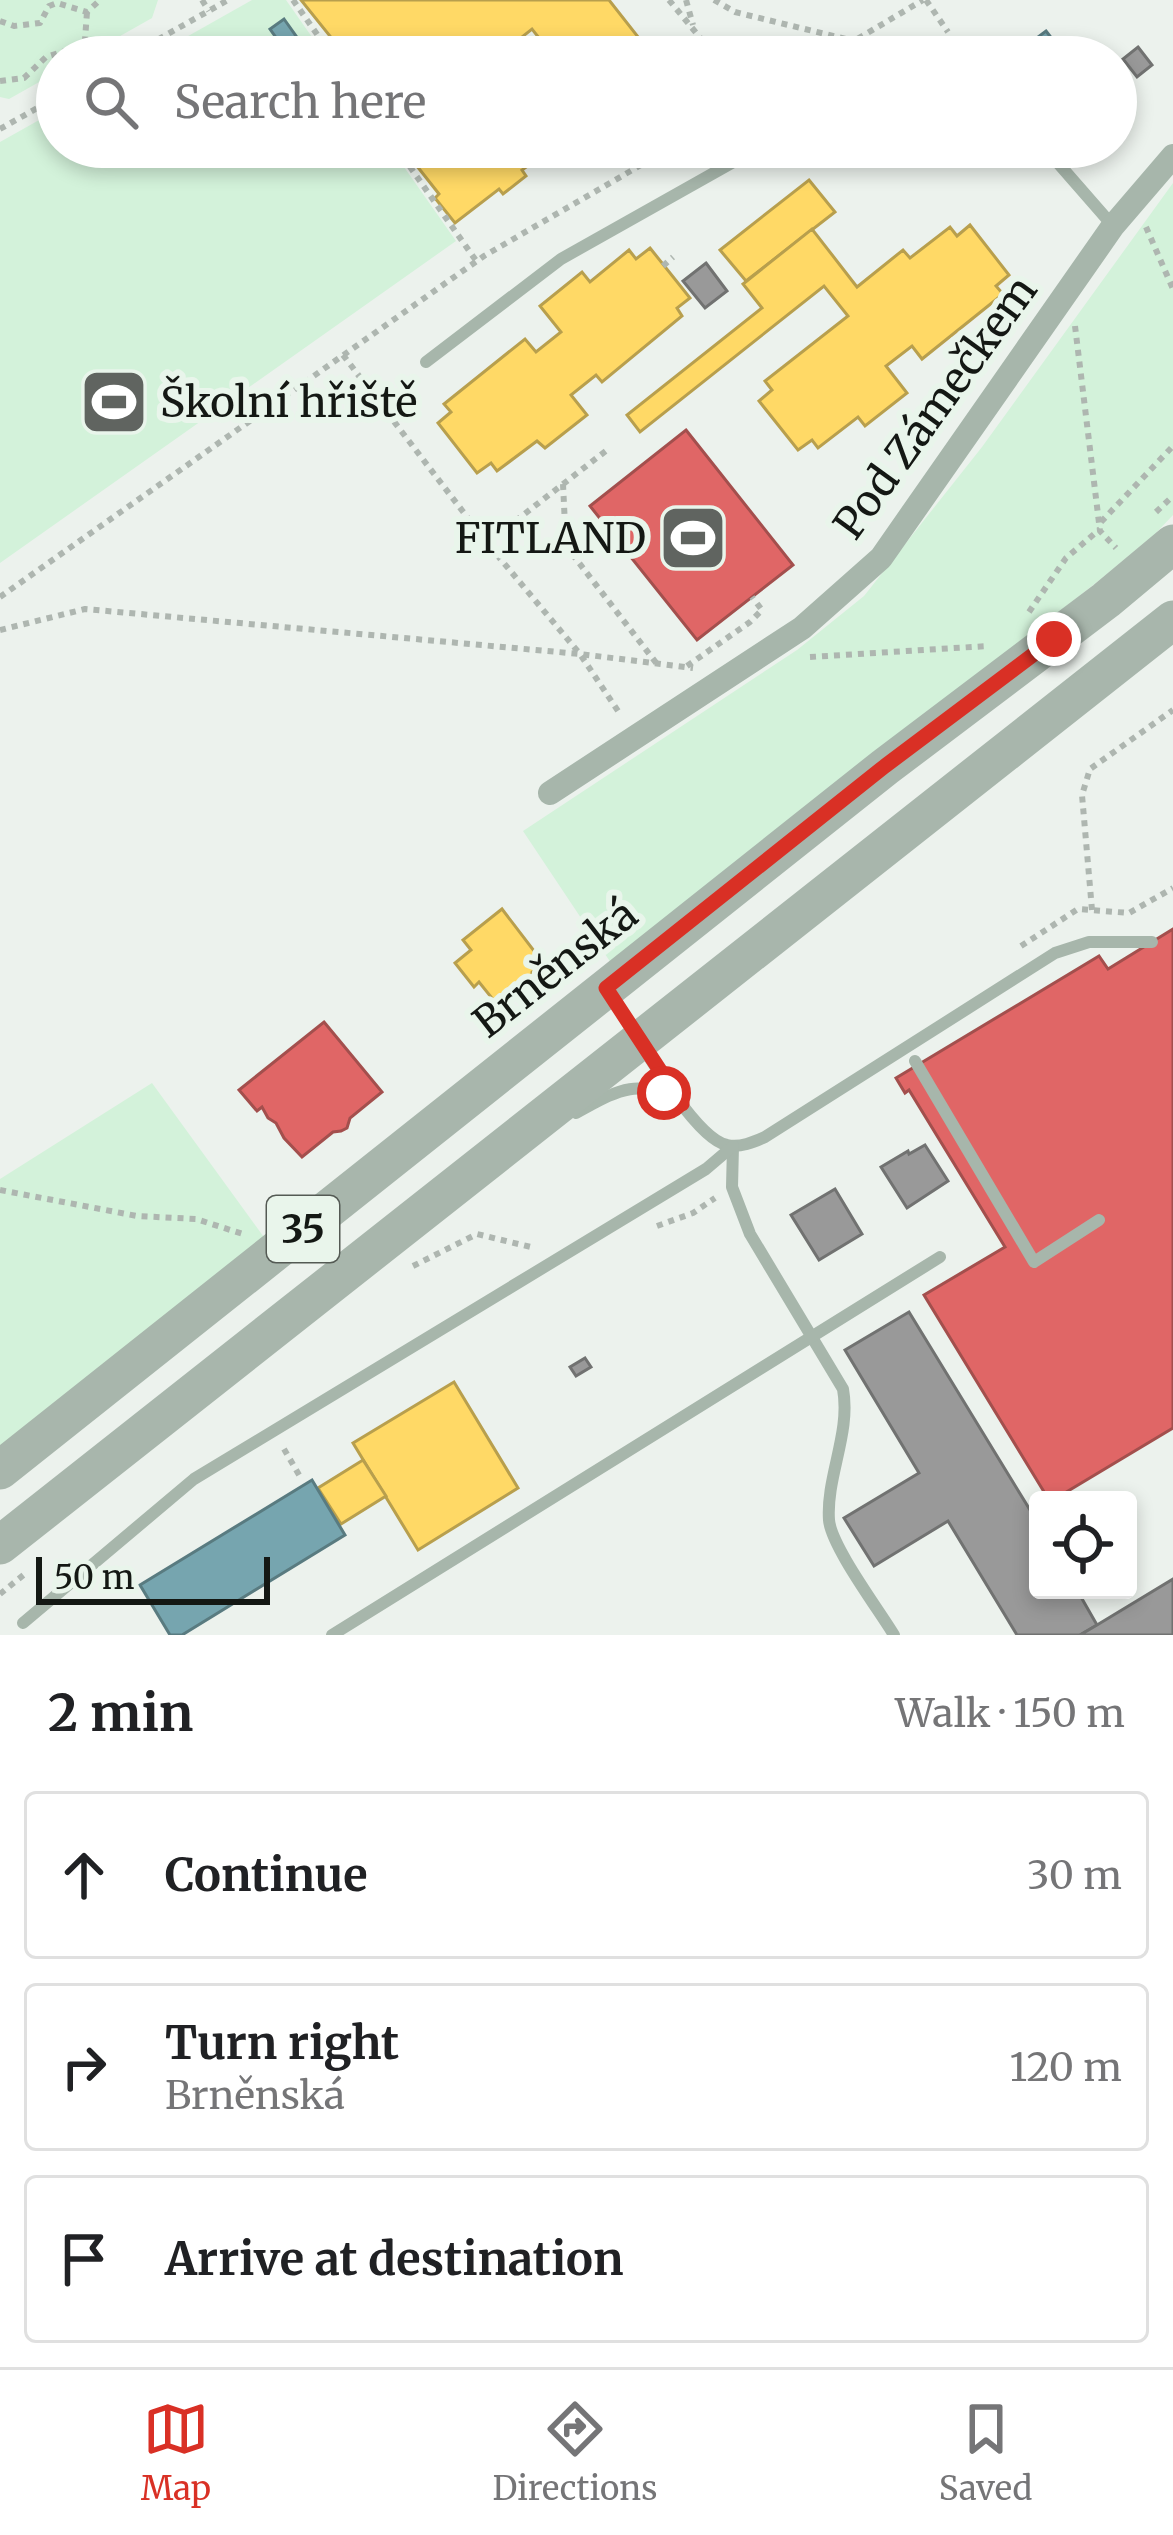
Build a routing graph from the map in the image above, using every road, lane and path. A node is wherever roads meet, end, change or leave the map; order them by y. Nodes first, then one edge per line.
1 (100, 0) edge
2 (202, 0) edge
3 (228, 0) edge
4 (293, 0) edge
5 (669, 0) edge
6 (686, 0) edge
7 (714, 0) edge
8 (925, 0) edge
9 (209, 11) junction
10 (87, 12) junction
11 (0, 21) edge
12 (694, 31) junction
13 (85, 36) edge
14 (165, 36) edge
15 (318, 36) edge
16 (698, 36) edge
17 (834, 36) edge
18 (863, 36) edge
19 (951, 36) edge
20 (36, 67) edge
21 (0, 82) edge
22 (36, 109) edge
23 (0, 129) edge
24 (1173, 156) edge
25 (411, 168) edge
26 (636, 168) edge
27 (723, 168) edge
28 (1063, 168) edge
29 (1135, 201) junction
30 (1113, 226) junction
31 (673, 257) dead end
32 (477, 262) junction
33 (663, 266) dead end
34 (1070, 286) junction
35 (1173, 289) edge
36 (344, 356) junction
37 (426, 362) dead end
38 (1173, 446) edge
39 (607, 450) dead end
40 (563, 484) junction
41 (1100, 526) junction
42 (487, 543) junction
43 (1173, 544) edge
44 (1117, 548) dead end
45 (752, 596) dead end
46 (0, 597) edge
47 (1173, 620) edge
48 (1021, 623) dead end
49 (0, 630) edge
50 (992, 646) dead end
51 (580, 654) junction
52 (657, 664) junction
53 (745, 664) junction
54 (683, 668) junction
55 (1173, 710) edge
56 (636, 736) junction
57 (550, 793) dead end
58 (1173, 888) edge
59 (1152, 942) dead end
60 (606, 988) junction
61 (640, 1039) junction
62 (916, 1061) dead end
63 (682, 1104) junction
64 (734, 1146) junction
65 (485, 1162) junction
66 (0, 1190) edge
67 (1099, 1220) dead end
68 (243, 1234) dead end
69 (940, 1257) dead end
70 (812, 1336) junction
71 (272, 1431) junction
72 (0, 1470) edge
73 (302, 1480) dead end
74 (0, 1545) edge
75 (23, 1623) dead end
76 (332, 1635) edge
77 (894, 1635) edge

1 - 10 path
2 - 9 path
3 - 9 path
4 - 15 path
5 - 12 path
6 - 12 path
7 - 17 path
8 - 18 path
8 - 19 path
9 - 14 path
10 - 11 path
10 - 13 path
12 - 16 path
20 - 21 path
22 - 23 path
24 - 29 street, Pod Zámečkem
25 - 32 path
26 - 32 path
27 - 37 lane
28 - 30 lane
29 - 30 street, Pod Zámečkem
29 - 35 path
30 - 34 street, Pod Zámečkem
31 - 33 path
32 - 36 path
34 - 41 path
34 - 53 street, Pod Zámečkem
36 - 42 path
36 - 46 path
38 - 41 path
39 - 40 path
40 - 42 path
40 - 52 path
41 - 44 path
41 - 48 path
42 - 51 path
43 - 60 main road, Brněnská / 35
45 - 54 path
47 - 61 main road, 35
49 - 51 path
50 - 53 path
51 - 52 path
51 - 56 path
52 - 54 path
53 - 54 path
53 - 56 street, Pod Zámečkem
55 - 58 path
56 - 57 street, Pod Zámečkem
59 - 64 lane
60 - 61 lane
60 - 72 main road, Brněnská / 35
61 - 63 lane
61 - 65 main road, 35
62 - 67 lane
63 - 64 lane
63 - 65 lane
64 - 70 lane
64 - 71 lane
65 - 74 main road, 35
66 - 68 path
69 - 70 lane
70 - 76 lane
70 - 77 lane
71 - 73 path
71 - 75 lane

